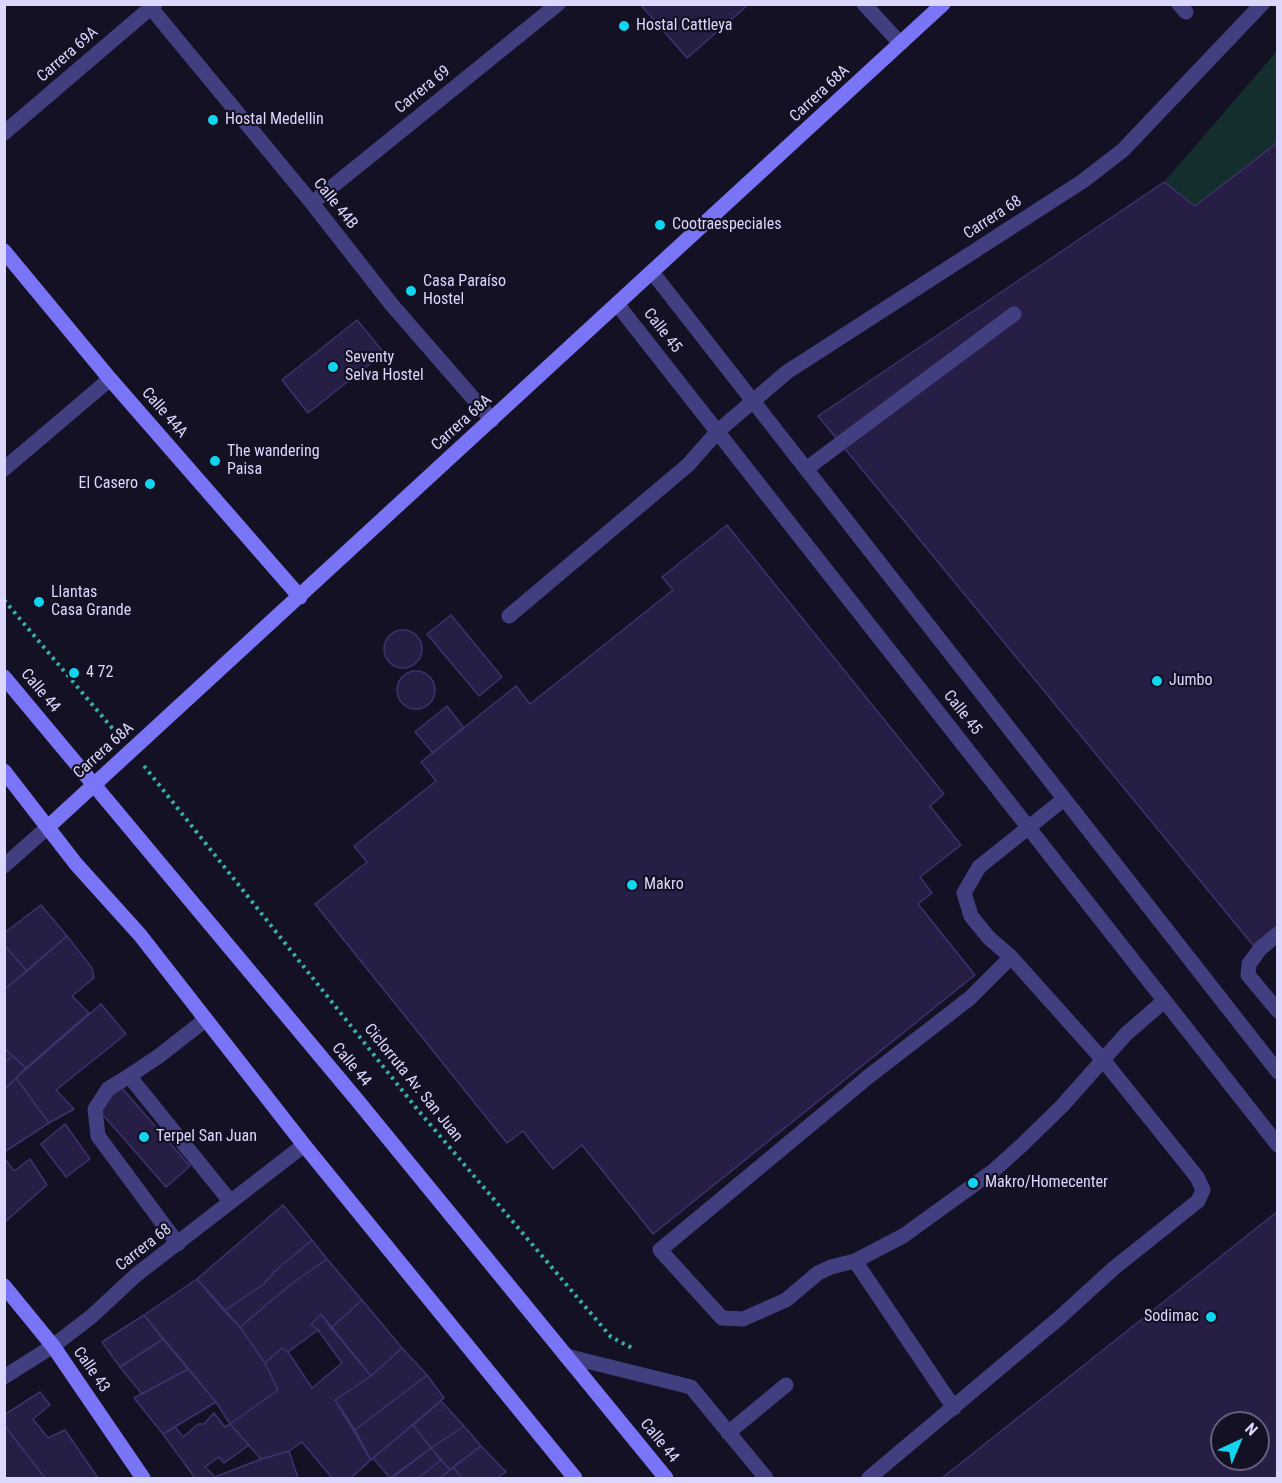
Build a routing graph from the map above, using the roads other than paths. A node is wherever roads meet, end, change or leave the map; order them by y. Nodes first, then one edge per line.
1 (558, 4) edge
2 (864, 4) edge
3 (943, 4) edge
4 (1262, 4) edge
5 (153, 6) edge
6 (900, 44) junction
7 (4, 133) edge
8 (312, 203) junction
9 (4, 251) edge
10 (652, 272) junction
11 (617, 304) junction
12 (1014, 314) dead end
13 (110, 379) junction
14 (752, 400) junction
15 (492, 420) junction
16 (718, 431) junction
17 (4, 469) edge
18 (806, 469) junction
19 (300, 597) junction
20 (509, 616) dead end
21 (4, 677) edge
22 (4, 771) edge
23 (94, 785) junction
24 (1064, 799) junction
25 (48, 827) junction
26 (1029, 828) junction
27 (4, 866) edge
28 (1278, 934) edge
29 (1011, 957) junction
30 (1164, 1000) junction
31 (1278, 1011) edge
32 (205, 1020) junction
33 (1104, 1061) junction
34 (1278, 1072) edge
35 (129, 1076) junction
36 (304, 1145) junction
37 (1278, 1145) edge
38 (230, 1201) junction
39 (178, 1244) junction
40 (855, 1261) junction
41 (4, 1286) edge
42 (53, 1346) junction
43 (566, 1356) junction
44 (4, 1377) edge
45 (786, 1385) dead end
46 (954, 1408) junction
47 (728, 1432) junction
48 (143, 1479) edge
49 (575, 1479) edge
50 (666, 1479) edge
51 (766, 1479) edge
52 (869, 1479) edge

1 - 8 street, Carrera 69
2 - 6 street
3 - 6 main road, Carrera 68A
4 - 14 street, Carrera 68
5 - 7 street, Carrera 69A
5 - 8 street, Calle 44B
6 - 10 main road, Carrera 68A
8 - 15 street, Calle 44B
9 - 13 main road, Calle 44A
10 - 11 main road, Carrera 68A
10 - 14 street, Calle 45
11 - 15 main road, Carrera 68A
11 - 16 street, Calle 45
12 - 18 street
13 - 17 street
13 - 19 main road, Calle 44A
14 - 16 street, Carrera 68
14 - 18 street, Calle 45
15 - 19 main road, Carrera 68A
16 - 20 street, Carrera 68
16 - 26 street, Calle 45
18 - 24 street, Calle 45
19 - 23 main road, Carrera 68A
21 - 23 main road, Calle 44
22 - 25 main road
23 - 25 main road, Carrera 68A
23 - 43 main road, Calle 44
24 - 26 street
24 - 34 street, Calle 45
25 - 27 street, Carrera 68A
25 - 32 main road
26 - 29 street
26 - 30 street, Calle 45
28 - 31 street
29 - 33 street
29 - 40 street
30 - 33 street
30 - 37 street, Calle 45
32 - 35 street
32 - 36 main road
33 - 40 street
33 - 46 street
35 - 38 street
35 - 39 street
36 - 38 street, Carrera 68
36 - 49 main road
38 - 39 street, Carrera 68
39 - 42 street, Carrera 68
40 - 46 street
41 - 42 main road, Calle 43
42 - 44 street, Carrera 68
42 - 48 main road, Calle 43
43 - 47 street
43 - 50 main road, Calle 44
45 - 47 street
46 - 52 street
47 - 51 street

